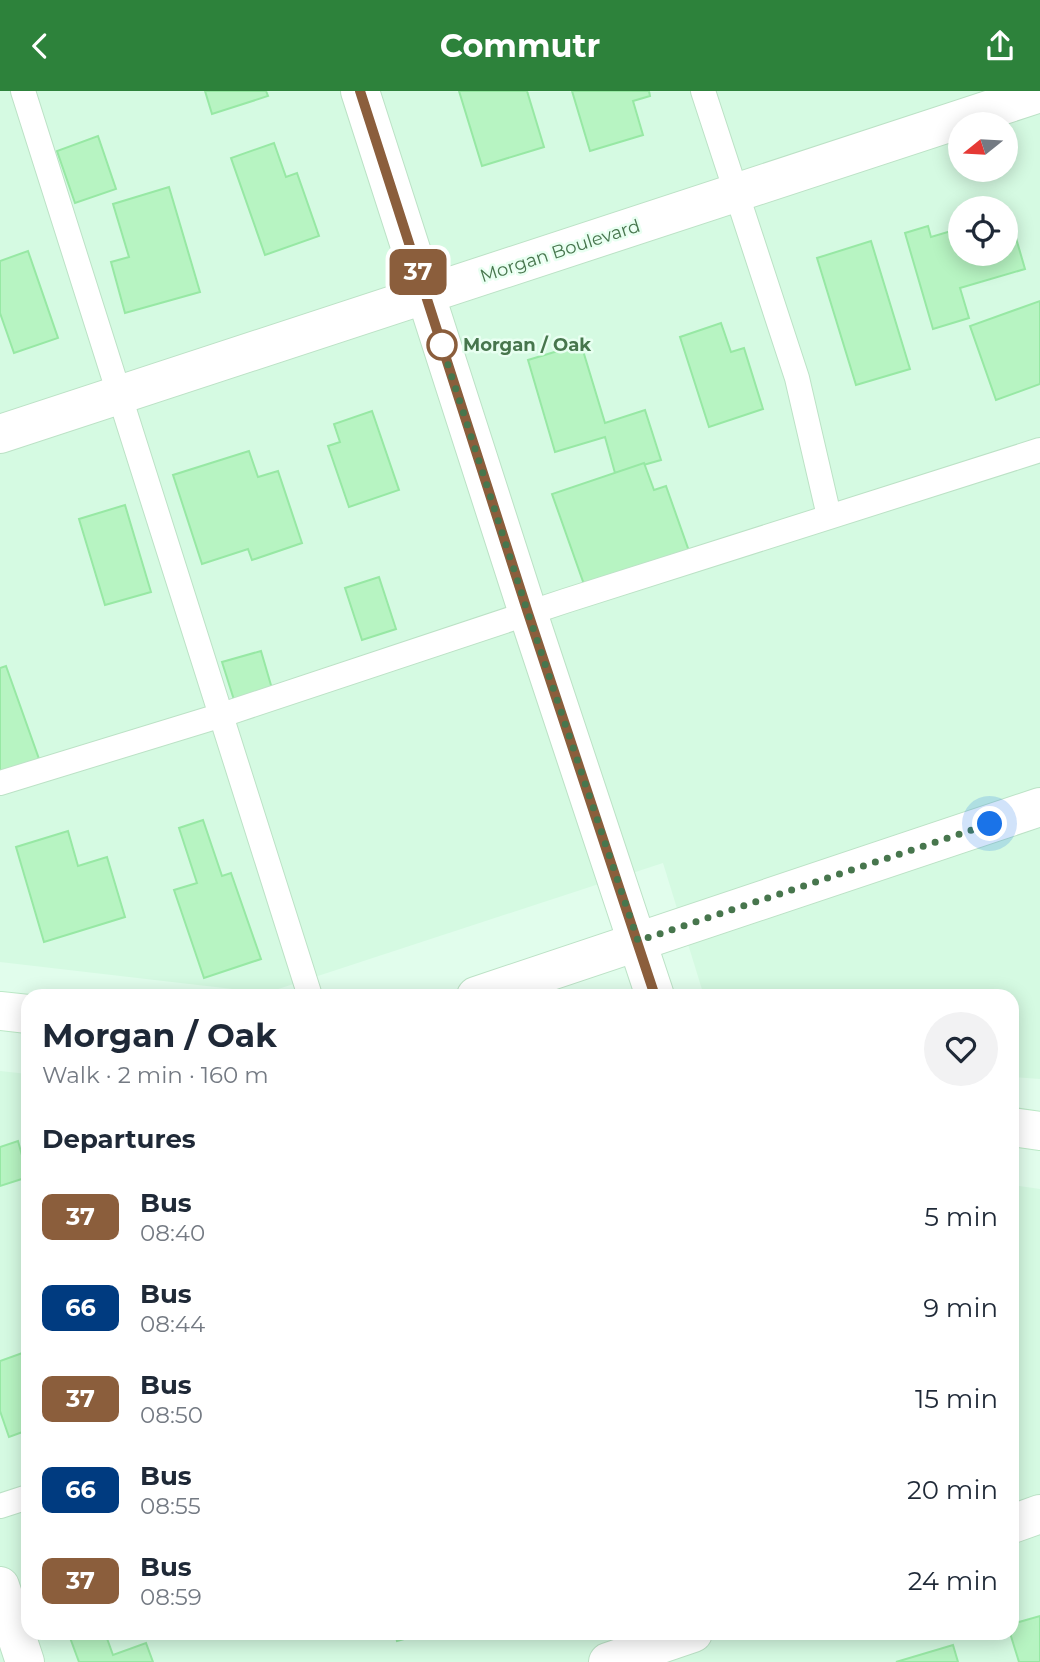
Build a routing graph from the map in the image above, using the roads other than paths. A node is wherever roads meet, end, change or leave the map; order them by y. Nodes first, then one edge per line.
1 (23, 91) edge
2 (360, 91) edge
3 (703, 91) edge
4 (1038, 96) edge
5 (736, 193) junction
6 (425, 295) junction
7 (118, 395) junction
8 (0, 434) edge
9 (1040, 450) edge
10 (829, 516) junction
11 (528, 613) junction
12 (222, 715) junction
13 (0, 783) edge
14 (1040, 807) edge
15 (638, 941) junction
16 (308, 989) edge
17 (497, 989) edge
18 (653, 989) edge
19 (0, 1011) edge
20 (21, 1013) edge
21 (1019, 1128) edge
22 (1040, 1131) edge
23 (21, 1499) edge
24 (0, 1506) edge
25 (1040, 1514) edge
26 (1019, 1522) edge
27 (0, 1586) edge
28 (672, 1640) edge
29 (25, 1662) edge
30 (608, 1662) edge

1 - 7 lane
2 - 6 street
3 - 5 lane
4 - 5 street, Morgan Boulevard
5 - 6 street, Morgan Boulevard
5 - 10 lane
6 - 7 street, Morgan Boulevard
6 - 11 street
7 - 8 street, Morgan Boulevard
7 - 12 lane
9 - 10 lane
10 - 11 lane
11 - 12 lane
11 - 15 street
12 - 13 lane
12 - 16 lane
14 - 15 street
15 - 17 street
15 - 18 street
19 - 20 street
21 - 22 street
23 - 24 lane
25 - 26 street
27 - 29 street
28 - 30 street

